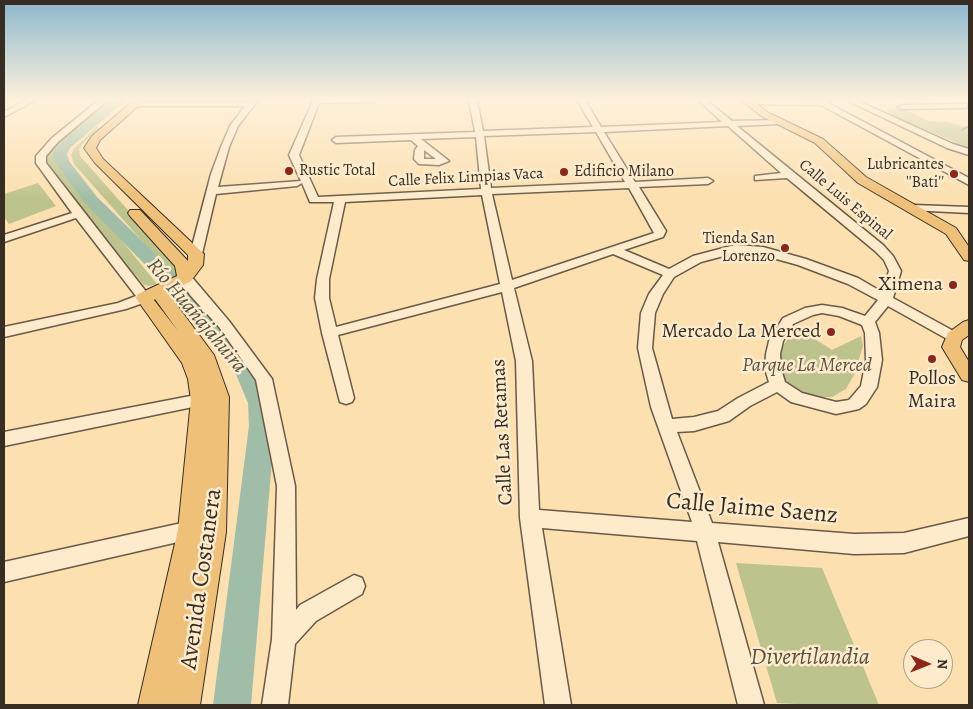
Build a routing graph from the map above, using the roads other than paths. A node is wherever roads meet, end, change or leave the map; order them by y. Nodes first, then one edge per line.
1 (63, 133) edge
2 (95, 133) edge
3 (101, 133) edge
4 (231, 133) edge
5 (303, 133) edge
6 (518, 133) edge
7 (601, 133) edge
8 (740, 133) edge
9 (801, 133) edge
10 (878, 133) edge
11 (922, 133) edge
12 (480, 135) junction
13 (414, 138) junction
14 (336, 140) dead end
15 (423, 146) dead end
16 (969, 152) edge
17 (789, 176) junction
18 (758, 178) dead end
19 (708, 181) dead end
20 (969, 182) edge
21 (298, 183) dead end
22 (633, 186) junction
23 (212, 191) junction
24 (486, 191) junction
25 (340, 199) junction
26 (913, 208) junction
27 (969, 210) edge
28 (78, 214) junction
29 (200, 236) joint
30 (4, 240) edge
31 (167, 248) junction
32 (191, 250) junction
33 (614, 250) junction
34 (969, 257) edge
35 (670, 274) junction
36 (165, 287) junction
37 (506, 287) junction
38 (886, 299) junction
39 (868, 322) junction
40 (969, 326) edge
41 (4, 332) edge
42 (329, 333) junction
43 (954, 337) junction
44 (969, 375) edge
45 (778, 385) junction
46 (210, 398) junction
47 (346, 398) dead end
48 (666, 426) junction
49 (4, 439) edge
50 (530, 518) junction
51 (191, 530) junction
52 (705, 531) junction
53 (968, 531) edge
54 (4, 572) edge
55 (354, 586) dead end
56 (284, 639) junction
57 (154, 705) edge
58 (184, 705) edge
59 (275, 705) edge
60 (558, 705) edge
61 (751, 705) edge

1 - 28 street
2 - 31 main road, Avenida Costanera
3 - 32 main road
4 - 23 street
5 - 25 street, Calle Felix Limpias Vaca
6 - 12 street
7 - 22 street
8 - 17 street, Calle Luis Espinal
9 - 26 main road
10 - 20 street
11 - 16 street
12 - 13 street
12 - 24 street, Calle Las Retamas
13 - 14 street
13 - 15 street
17 - 18 street
17 - 38 street, Calle Luis Espinal
19 - 22 street, Calle Felix Limpias Vaca
21 - 23 street
22 - 24 street, Calle Felix Limpias Vaca
22 - 33 street
23 - 29 street
24 - 25 street, Calle Felix Limpias Vaca
24 - 37 street, Calle Las Retamas
25 - 42 street
26 - 27 street
26 - 34 main road
28 - 30 street
28 - 36 street
29 - 32 main road
31 - 32 main road
31 - 36 main road, Avenida Costanera
32 - 36 main road
33 - 35 street
33 - 37 street
35 - 38 street
35 - 48 street
36 - 41 street
36 - 46 main road, Avenida Costanera
36 - 56 street
37 - 42 street
37 - 50 street, Calle Las Retamas
38 - 39 street
38 - 43 street
39 - 45 street
39 - 45 street
40 - 43 main road
42 - 47 street
43 - 44 main road
45 - 48 street
46 - 49 street
46 - 51 main road, Avenida Costanera
46 - 58 main road, Avenida Costanera
48 - 52 street
50 - 52 street, Calle Jaime Saenz
50 - 60 street, Calle Las Retamas
51 - 54 street
51 - 57 main road, Avenida Costanera
52 - 53 street, Calle Jaime Saenz
52 - 61 street
55 - 56 street
56 - 59 street

